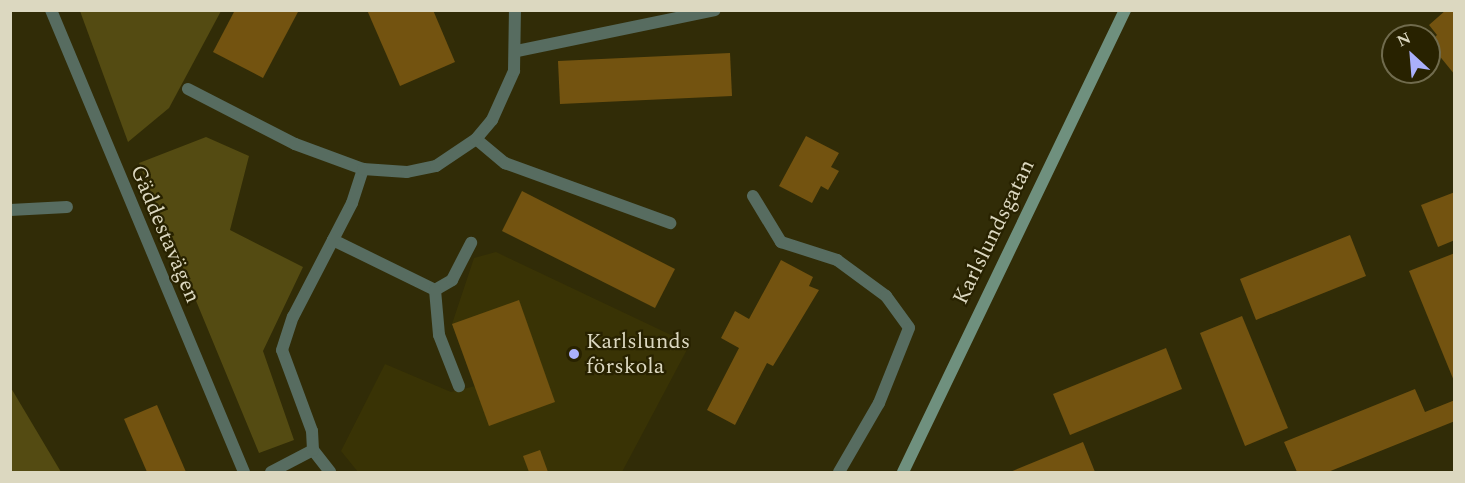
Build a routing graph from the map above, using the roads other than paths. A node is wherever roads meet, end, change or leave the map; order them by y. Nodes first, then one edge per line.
1 (51, 10) edge
2 (515, 10) edge
3 (715, 10) edge
4 (1125, 10) edge
5 (517, 51) junction
6 (188, 89) dead end
7 (476, 139) junction
8 (363, 169) junction
9 (753, 196) dead end
10 (67, 207) dead end
11 (10, 210) edge
12 (670, 223) dead end
13 (333, 240) junction
14 (471, 243) dead end
15 (435, 290) junction
16 (459, 386) dead end
17 (313, 450) junction
18 (244, 472) edge
19 (271, 472) edge
20 (330, 472) edge
21 (839, 472) edge
22 (903, 472) edge

1 - 18 street, Gäddestavägen
2 - 5 street
3 - 5 street
4 - 22 main road, Karlslundsgatan
5 - 7 street
6 - 8 street
7 - 8 street
7 - 12 street
8 - 13 street
9 - 21 street
10 - 11 street
13 - 15 street
13 - 17 street
14 - 15 street
15 - 16 street
17 - 19 street
17 - 20 street

